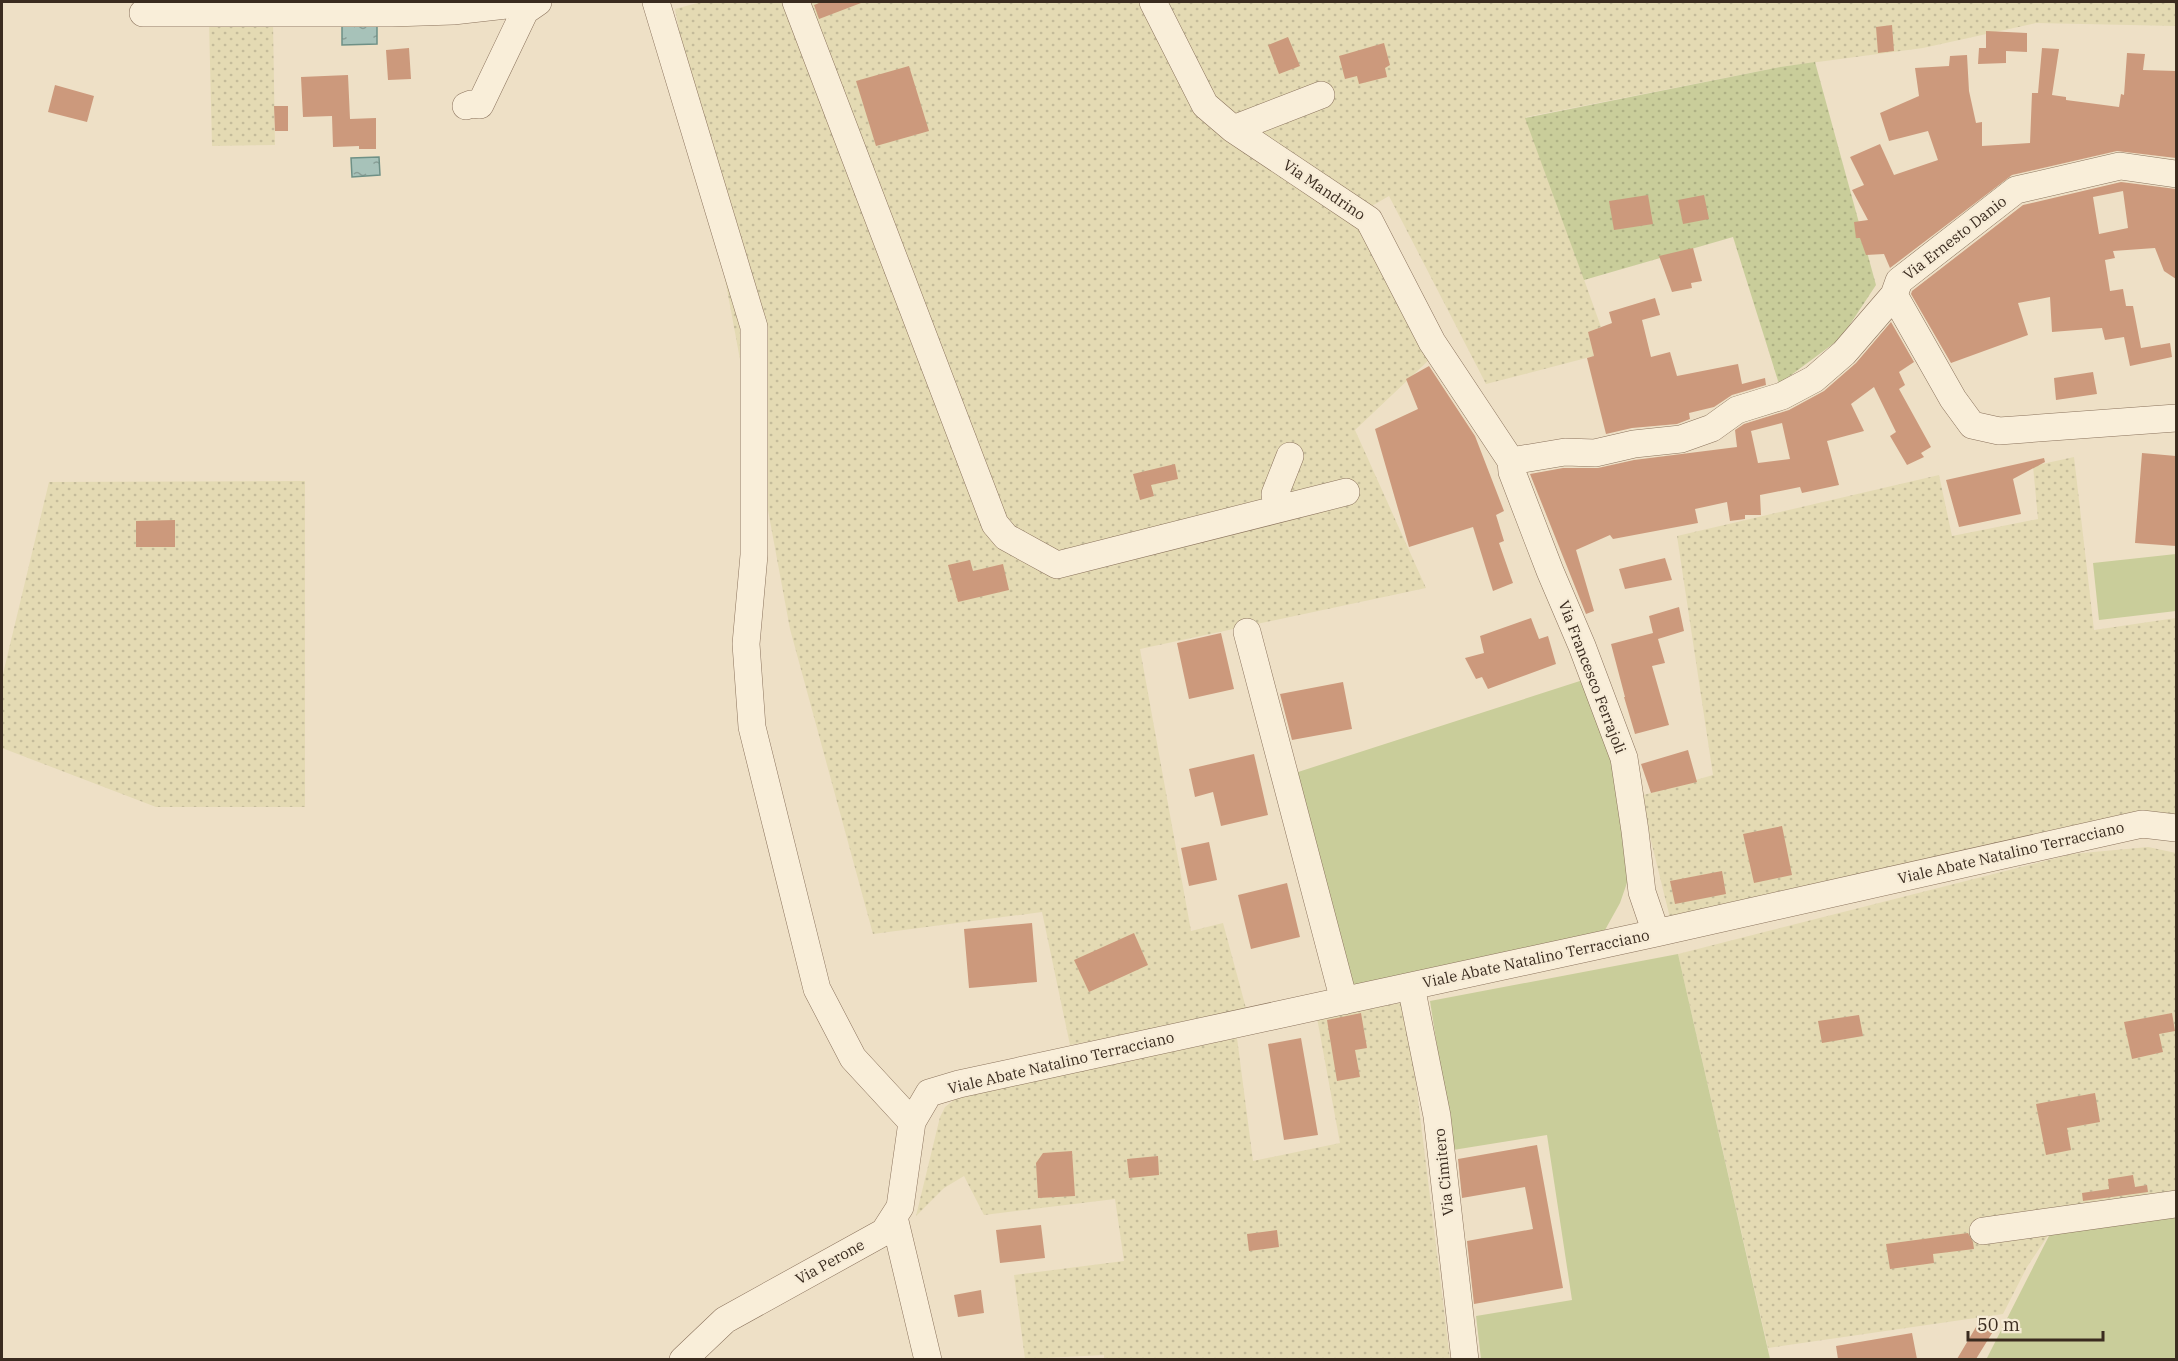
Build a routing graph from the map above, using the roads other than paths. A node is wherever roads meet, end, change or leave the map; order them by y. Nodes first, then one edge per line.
1 (536, 2) edge
2 (656, 2) edge
3 (796, 2) edge
4 (1153, 2) edge
5 (143, 12) dead end
6 (1321, 95) dead end
7 (466, 106) dead end
8 (1233, 129) junction
9 (2176, 174) edge
10 (1894, 295) junction
11 (2176, 417) edge
12 (1290, 456) dead end
13 (1511, 461) junction
14 (1346, 492) dead end
15 (1277, 509) junction
16 (1247, 632) dead end
17 (2176, 828) edge
18 (1656, 933) junction
19 (1411, 986) junction
20 (1344, 1001) junction
21 (912, 1122) junction
22 (2176, 1204) edge
23 (894, 1217) junction
24 (1983, 1231) dead end
25 (683, 1359) edge
26 (928, 1359) edge
27 (1465, 1359) edge

1 - 5 street
1 - 7 street
2 - 21 street
3 - 15 street
4 - 8 street, Via Mandrino
6 - 8 street
8 - 13 street, Via Mandrino
9 - 10 street, Via Ernesto Danio
10 - 11 street
10 - 13 street, Via Ernesto Danio
12 - 15 street
13 - 18 street, Via Francesco Ferrajoli
14 - 15 street
16 - 20 street
17 - 18 street, Viale Abate Natalino Terracciano
18 - 19 street, Viale Abate Natalino Terracciano
19 - 20 street, Viale Abate Natalino Terracciano
19 - 27 street, Via Cimitero
20 - 21 street, Viale Abate Natalino Terracciano
21 - 23 street, Via Perone
22 - 24 street
23 - 25 street, Via Perone
23 - 26 street

